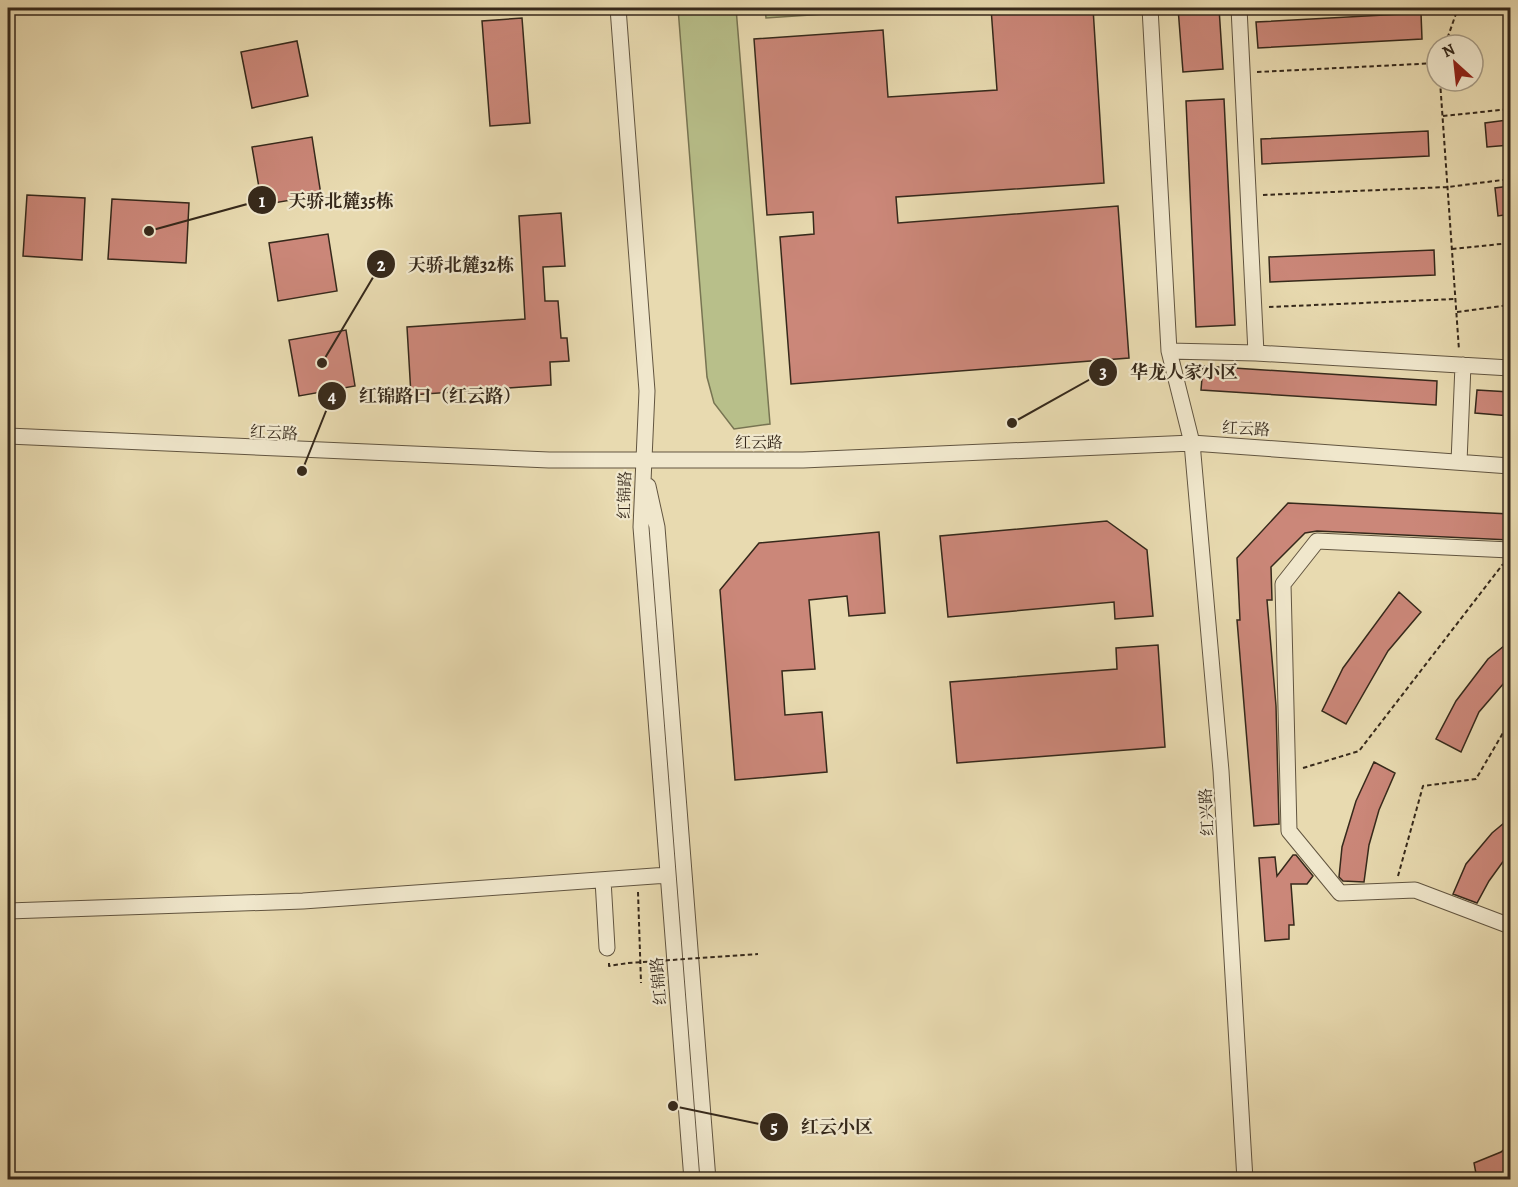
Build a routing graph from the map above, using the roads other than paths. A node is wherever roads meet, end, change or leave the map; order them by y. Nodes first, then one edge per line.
1 (618, 8) edge
2 (1150, 8) edge
3 (1239, 8) edge
4 (1169, 351) junction
5 (1256, 353) junction
6 (1462, 365) junction
7 (1510, 368) edge
8 (8, 436) edge
9 (1192, 443) junction
10 (643, 460) junction
11 (1459, 462) junction
12 (1510, 466) edge
13 (1510, 550) edge
14 (668, 875) junction
15 (603, 879) junction
16 (8, 910) edge
17 (1510, 926) edge
18 (608, 948) dead end
19 (693, 1179) edge
20 (708, 1179) edge
21 (1245, 1179) edge

1 - 10 street
2 - 4 street, 红兴路
3 - 5 street
4 - 5 street
4 - 9 street, 红兴路
5 - 6 street
6 - 7 street
6 - 11 street
8 - 10 street, 红云路
9 - 10 street, 红云路
9 - 11 street, 红云路
9 - 21 street, 红兴路
10 - 14 street, 红锦路
10 - 20 street, 红锦路
11 - 12 street, 红云路
13 - 17 street
14 - 15 street
14 - 19 street, 红锦路
15 - 16 street
15 - 18 street

